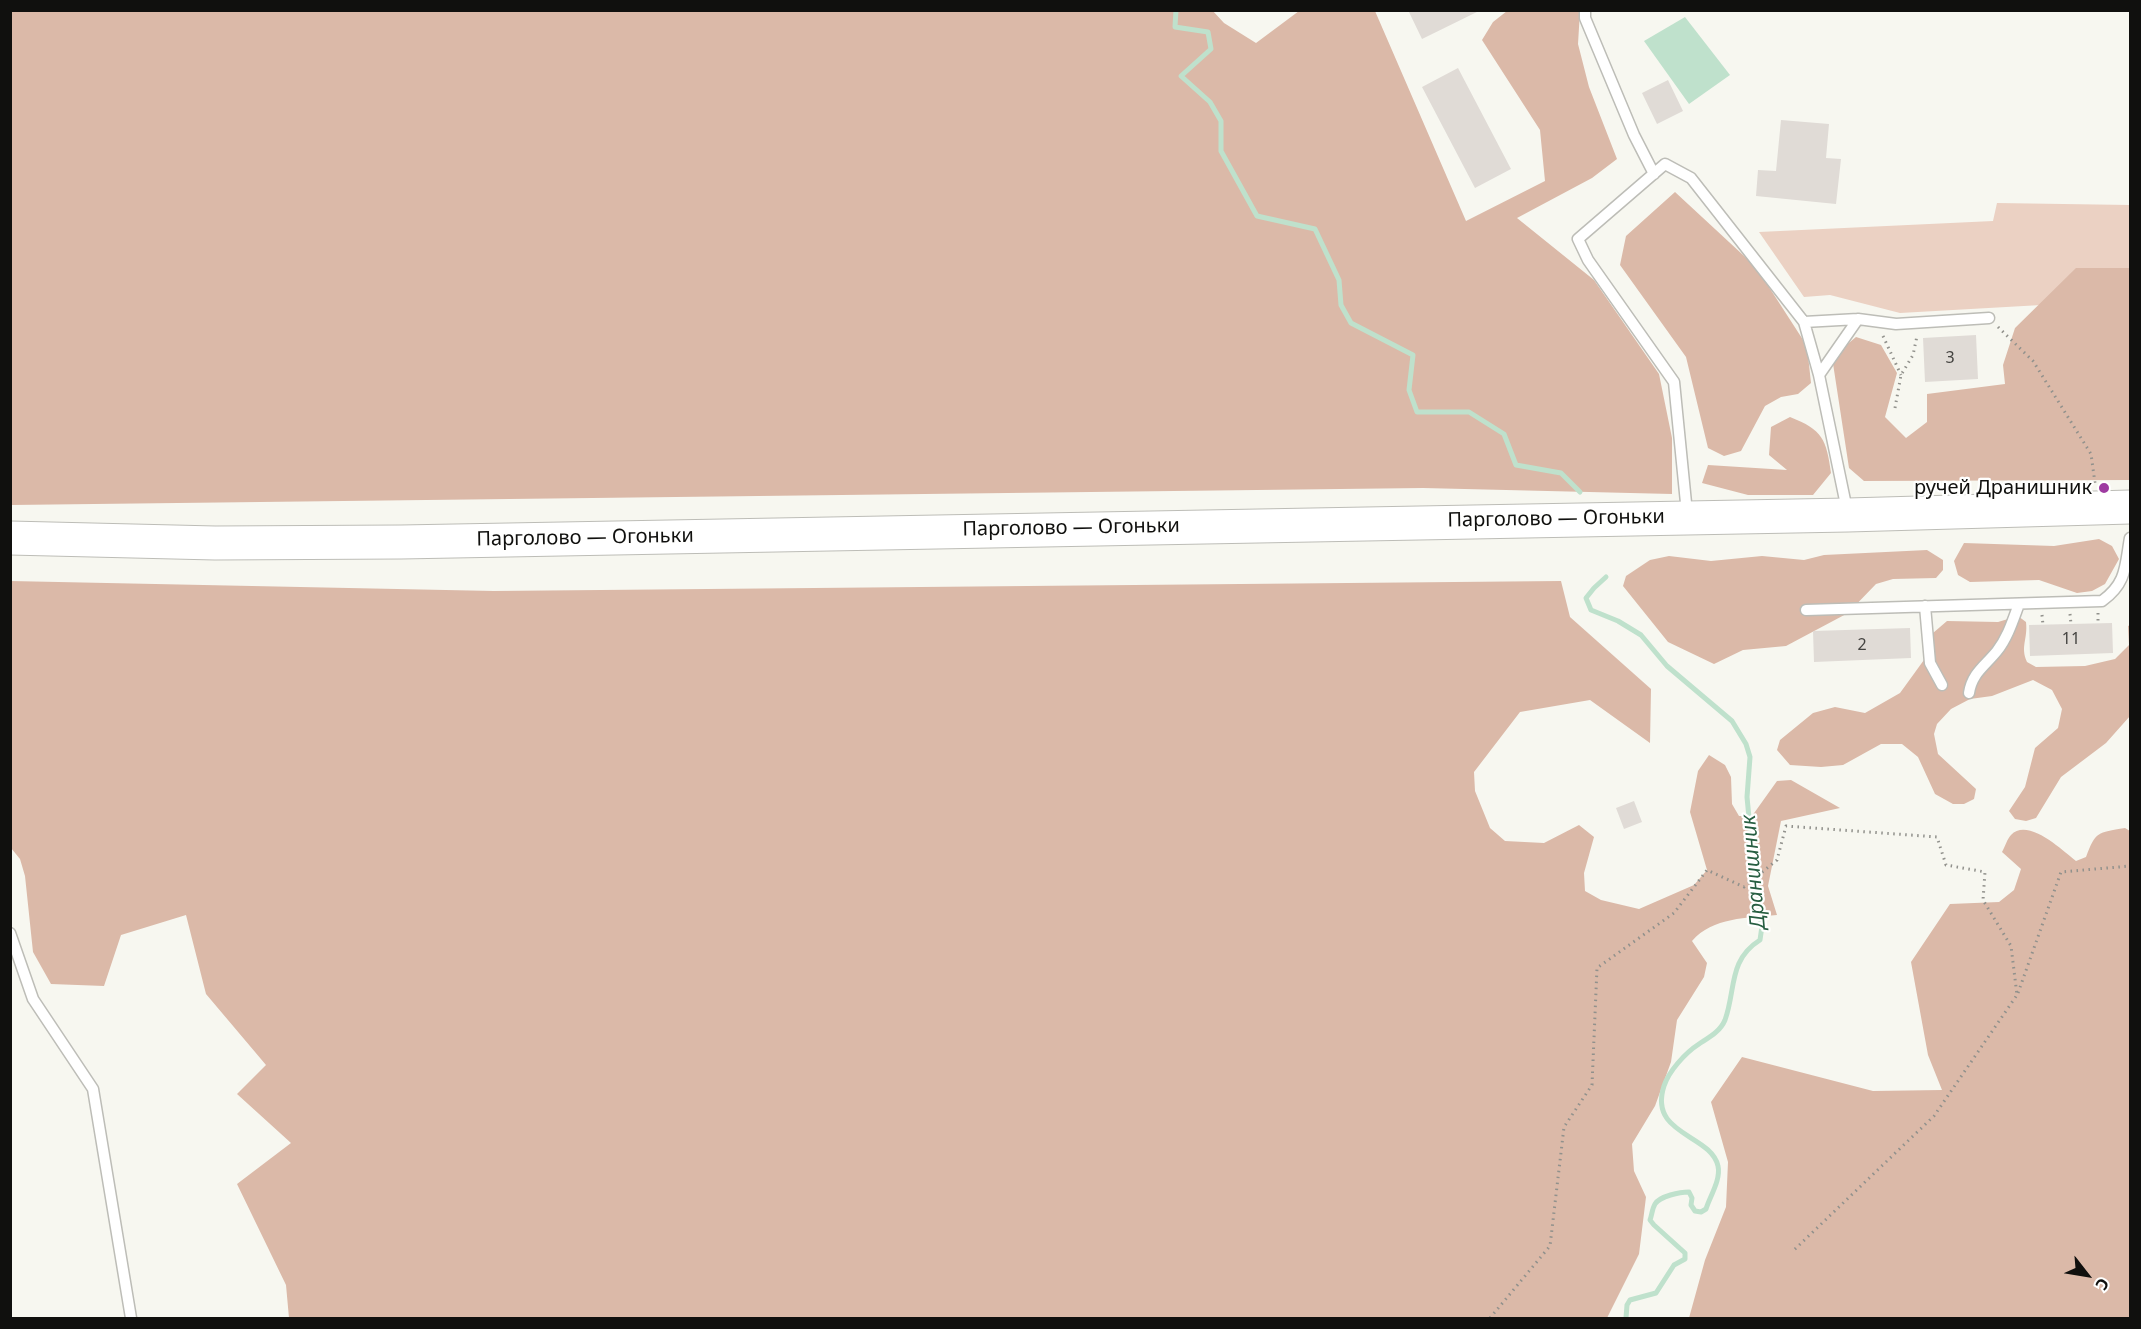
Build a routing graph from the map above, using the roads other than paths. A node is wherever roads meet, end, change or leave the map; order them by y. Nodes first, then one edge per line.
1 (1585, 10) edge
2 (1654, 174) junction
3 (1989, 318) road end
4 (1857, 319) junction
5 (1804, 322) junction
6 (1819, 375) junction
7 (2130, 507) edge
8 (1848, 515) junction
9 (1687, 517) junction
10 (2130, 527) edge
11 (10, 538) edge
12 (2130, 538) edge
13 (10, 558) edge
14 (2019, 604) junction
15 (1925, 606) junction
16 (1806, 610) dead end
17 (1942, 685) dead end
18 (1969, 693) dead end
19 (10, 933) edge
20 (130, 1318) edge

1 - 2 lane
2 - 5 lane
2 - 9 lane
3 - 4 lane
4 - 5 lane
4 - 6 lane
5 - 6 lane
6 - 8 lane
7 - 8 main road, Парголово — Огоньки
8 - 9 main road, Парголово — Огоньки
9 - 11 main road, Парголово — Огоньки
10 - 13 main road, Парголово — Огоньки
12 - 14 lane
14 - 15 lane
14 - 18 lane
15 - 16 lane
15 - 17 lane
19 - 20 lane

